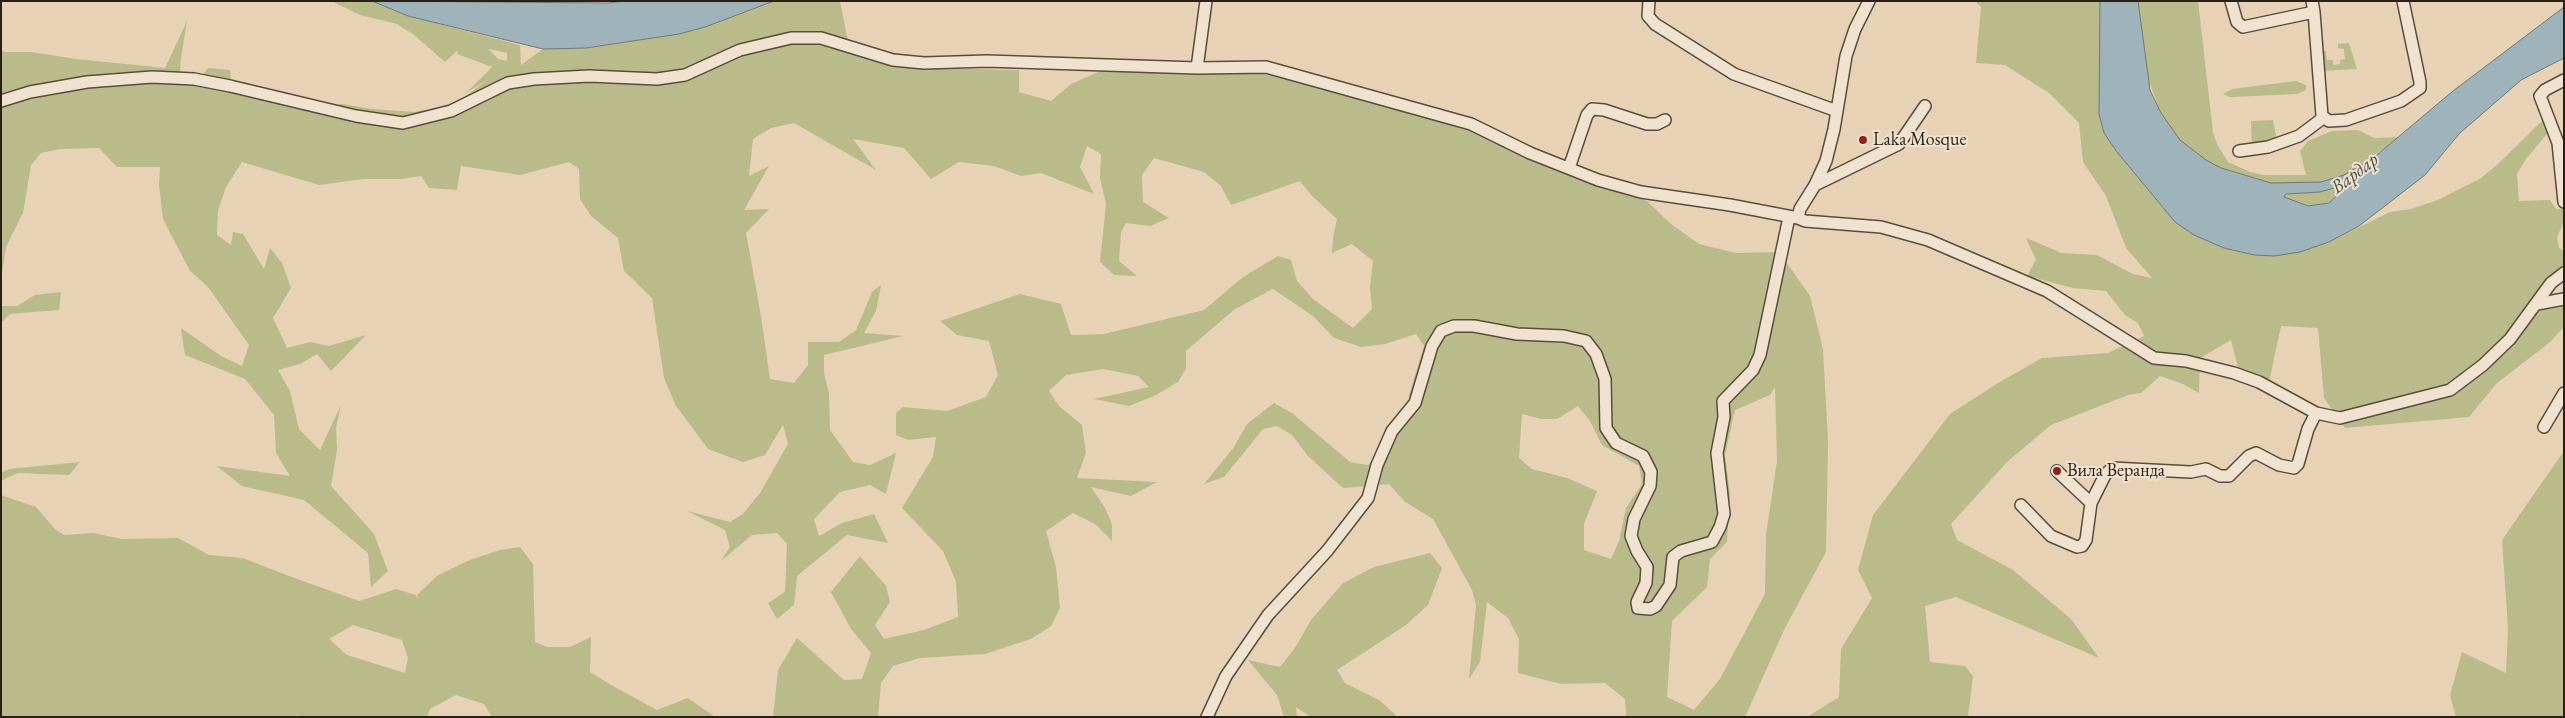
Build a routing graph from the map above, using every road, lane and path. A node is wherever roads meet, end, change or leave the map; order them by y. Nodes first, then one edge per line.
1 (1206, 1) edge
2 (1649, 1) edge
3 (1869, 1) edge
4 (2231, 1) edge
5 (2403, 1) edge
6 (2313, 7) edge
7 (1197, 68) junction
8 (2564, 80) edge
9 (1, 101) edge
10 (1925, 106) dead end
11 (1837, 111) junction
12 (2323, 118) junction
13 (1665, 120) dead end
14 (2239, 151) dead end
15 (1569, 168) junction
16 (1815, 184) junction
17 (2564, 202) edge
18 (1793, 217) junction
19 (2564, 273) edge
20 (2564, 299) edge
21 (2536, 304) junction
22 (2564, 393) edge
23 (2316, 413) junction
24 (2544, 427) dead end
25 (2057, 471) dead end
26 (2092, 502) junction
27 (2021, 505) dead end
28 (1207, 717) edge

1 - 7 street
2 - 11 street
3 - 11 street
4 - 6 street
5 - 12 street
6 - 12 street
7 - 9 street
7 - 15 street
8 - 17 street
10 - 16 street
11 - 16 street
12 - 14 street
13 - 15 street
15 - 18 street
16 - 18 street
18 - 23 street
18 - 28 street
19 - 21 street
20 - 21 street
21 - 23 street
22 - 24 street
23 - 26 street
25 - 26 street
26 - 27 street

